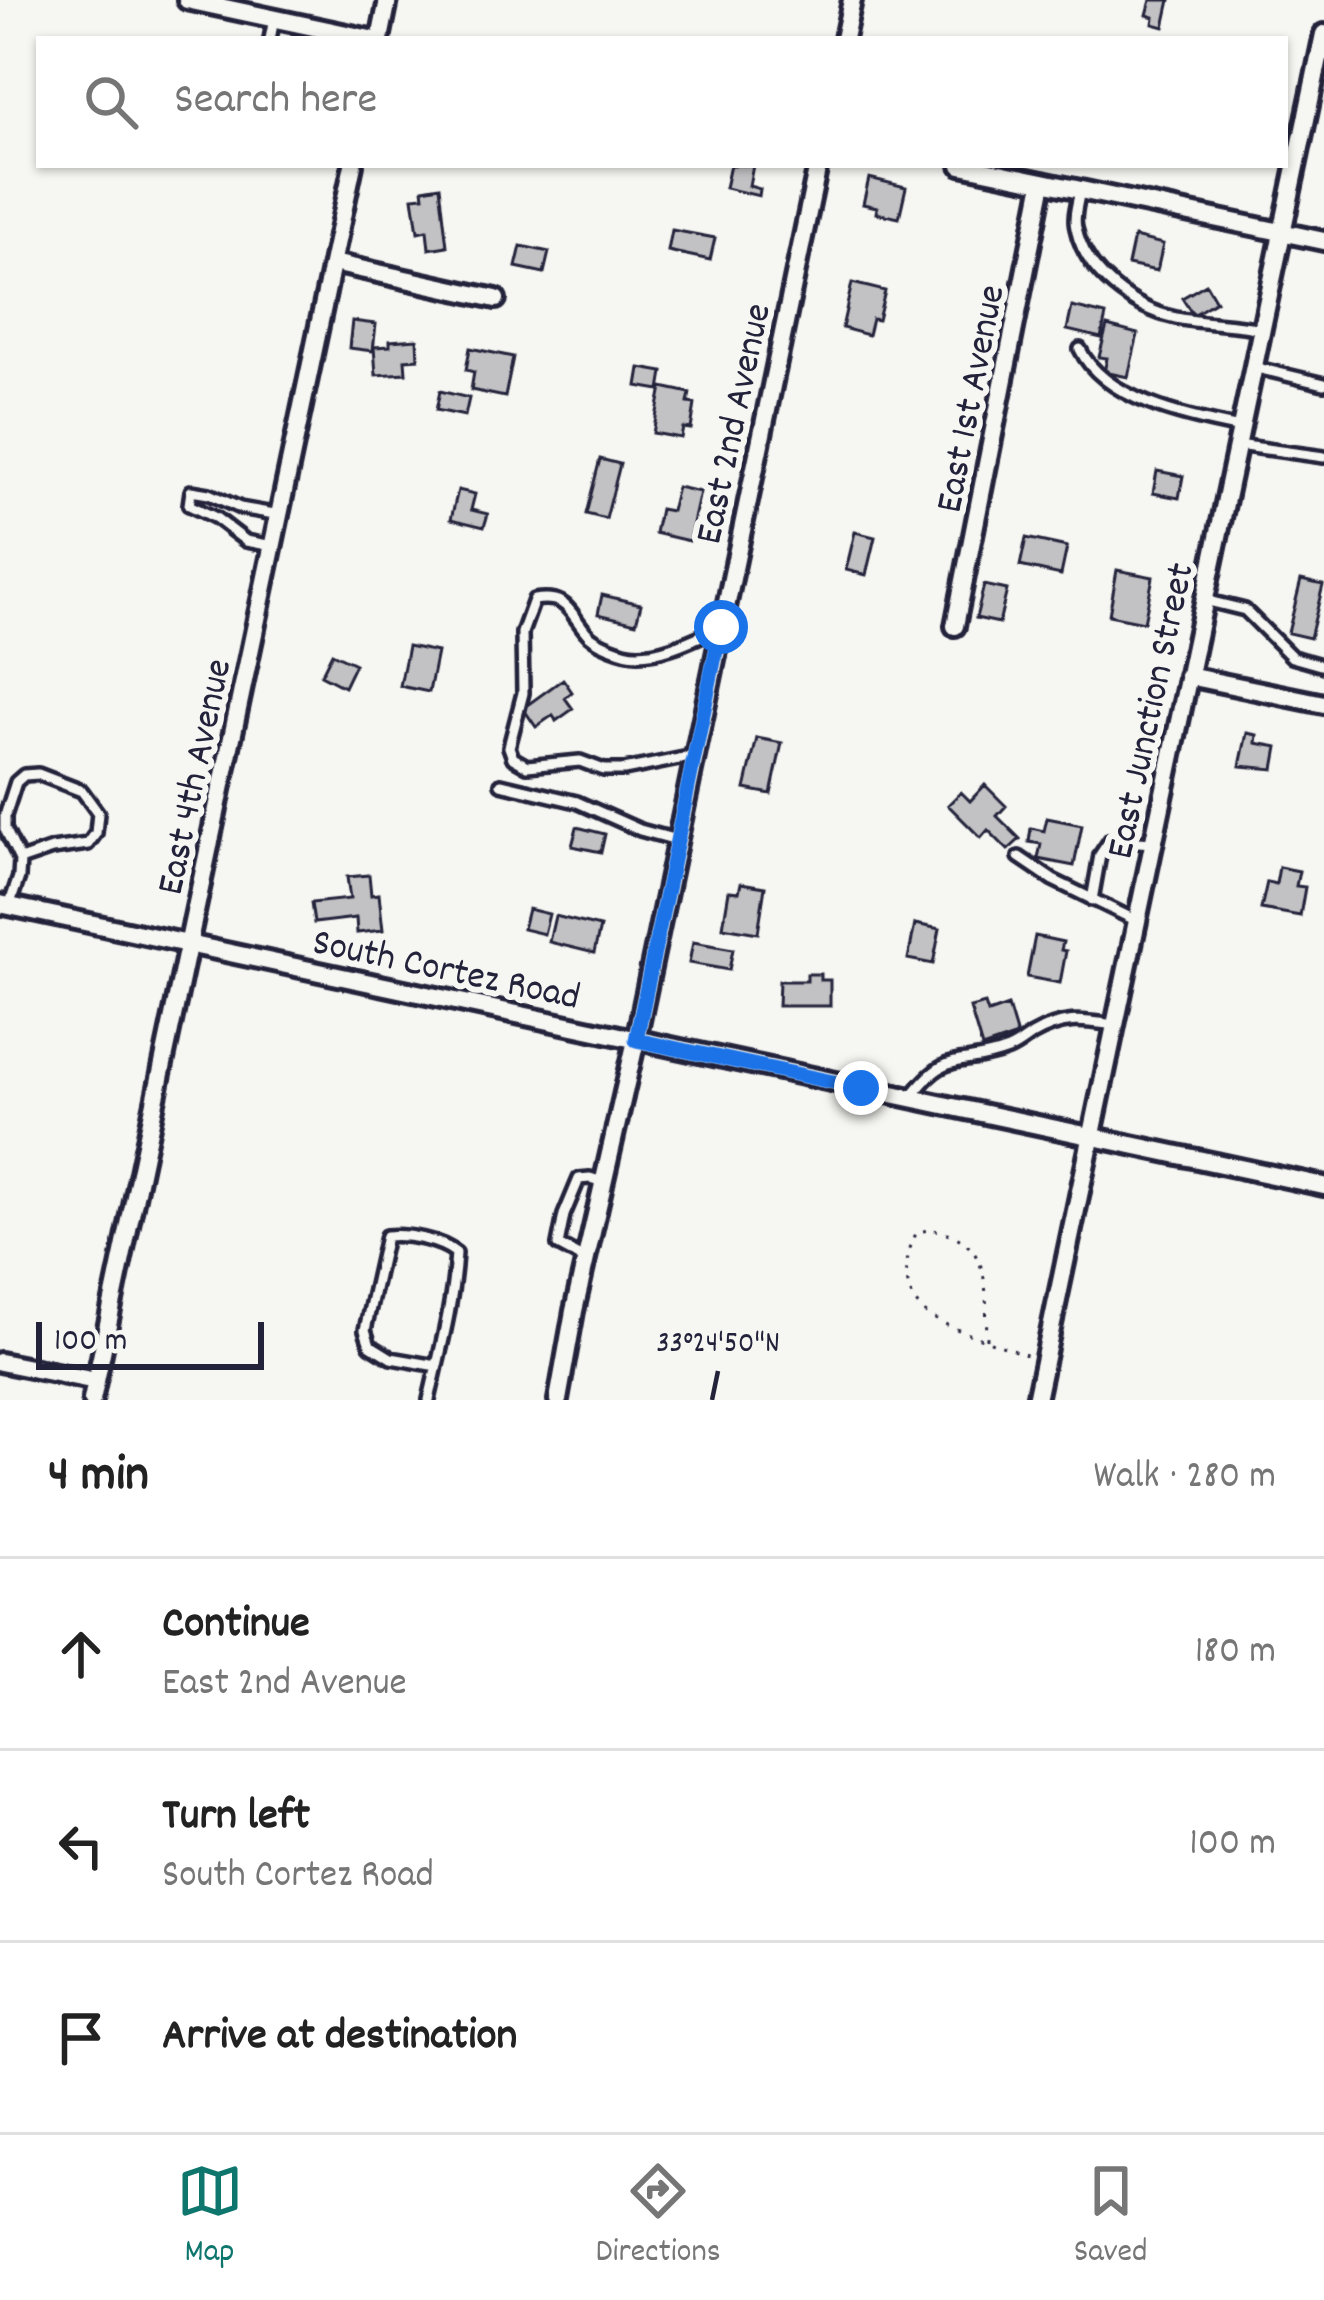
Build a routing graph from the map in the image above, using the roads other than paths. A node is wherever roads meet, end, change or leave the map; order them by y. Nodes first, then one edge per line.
1 (187, 0) edge
2 (388, 0) edge
3 (852, 0) edge
4 (274, 19) junction
5 (1324, 34) edge
6 (271, 36) edge
7 (356, 36) edge
8 (381, 36) edge
9 (845, 36) edge
10 (1321, 66) edge
11 (352, 168) edge
12 (817, 168) edge
13 (975, 168) edge
14 (1043, 182) junction
15 (1080, 190) junction
16 (1282, 232) junction
17 (1324, 241) edge
18 (333, 263) junction
19 (496, 299) dead end
20 (1262, 329) junction
21 (1080, 349) dead end
22 (1253, 367) junction
23 (1324, 384) edge
24 (1239, 436) junction
25 (1324, 457) edge
26 (280, 515) junction
27 (273, 546) junction
28 (1204, 600) junction
29 (955, 626) dead end
30 (721, 627) junction
31 (1324, 666) edge
32 (1188, 676) junction
33 (1324, 704) edge
34 (694, 756) junction
35 (501, 784) dead end
36 (677, 840) junction
37 (1153, 843) junction
38 (1019, 856) dead end
39 (20, 860) junction
40 (1092, 900) junction
41 (4, 905) edge
42 (1136, 921) junction
43 (189, 945) junction
44 (1114, 1025) junction
45 (636, 1040) junction
46 (910, 1098) junction
47 (1091, 1136) junction
48 (604, 1182) junction
49 (1324, 1186) edge
50 (586, 1260) junction
51 (0, 1362) edge
52 (437, 1366) junction
53 (94, 1391) edge
54 (429, 1400) edge
55 (559, 1400) edge
56 (1036, 1400) edge

1 - 4 street
2 - 8 street
3 - 9 street
4 - 6 lane
4 - 7 street
5 - 10 street, East Junction Street
10 - 16 street, East Junction Street
11 - 18 street, East 4th Avenue
12 - 30 street, East 2nd Avenue
13 - 14 street
14 - 15 street
14 - 29 street, East 1st Avenue
15 - 16 street
15 - 20 lane
16 - 17 street
16 - 20 street, East Junction Street
18 - 19 street
18 - 26 street, East 4th Avenue
20 - 22 street, East Junction Street
21 - 24 lane
22 - 23 lane
22 - 24 street, East Junction Street
24 - 25 lane
24 - 28 street, East Junction Street
26 - 27 street, East 4th Avenue
26 - 27 lane
27 - 43 street, East 4th Avenue
28 - 31 lane
28 - 32 street, East Junction Street
30 - 34 street, East 2nd Avenue
30 - 34 lane
32 - 33 street
32 - 37 street, East Junction Street
34 - 36 street, East 2nd Avenue
35 - 36 lane
36 - 45 street, East 2nd Avenue
37 - 40 lane
37 - 42 street, East Junction Street
38 - 40 lane
39 - 39 lane
39 - 41 lane
40 - 42 lane
41 - 43 street, South Cortez Road
42 - 44 street, East Junction Street
43 - 45 street, South Cortez Road
43 - 53 street, East 4th Avenue
44 - 46 lane
44 - 47 street, East Junction Street
45 - 46 street, South Cortez Road
45 - 48 street, East 2nd Avenue
46 - 47 street, South Cortez Road
47 - 49 street, South Cortez Road
47 - 56 street, East Junction Street
48 - 50 street, East 2nd Avenue
48 - 50 lane
50 - 55 street, East 2nd Avenue
51 - 53 street
52 - 52 lane
52 - 54 lane

